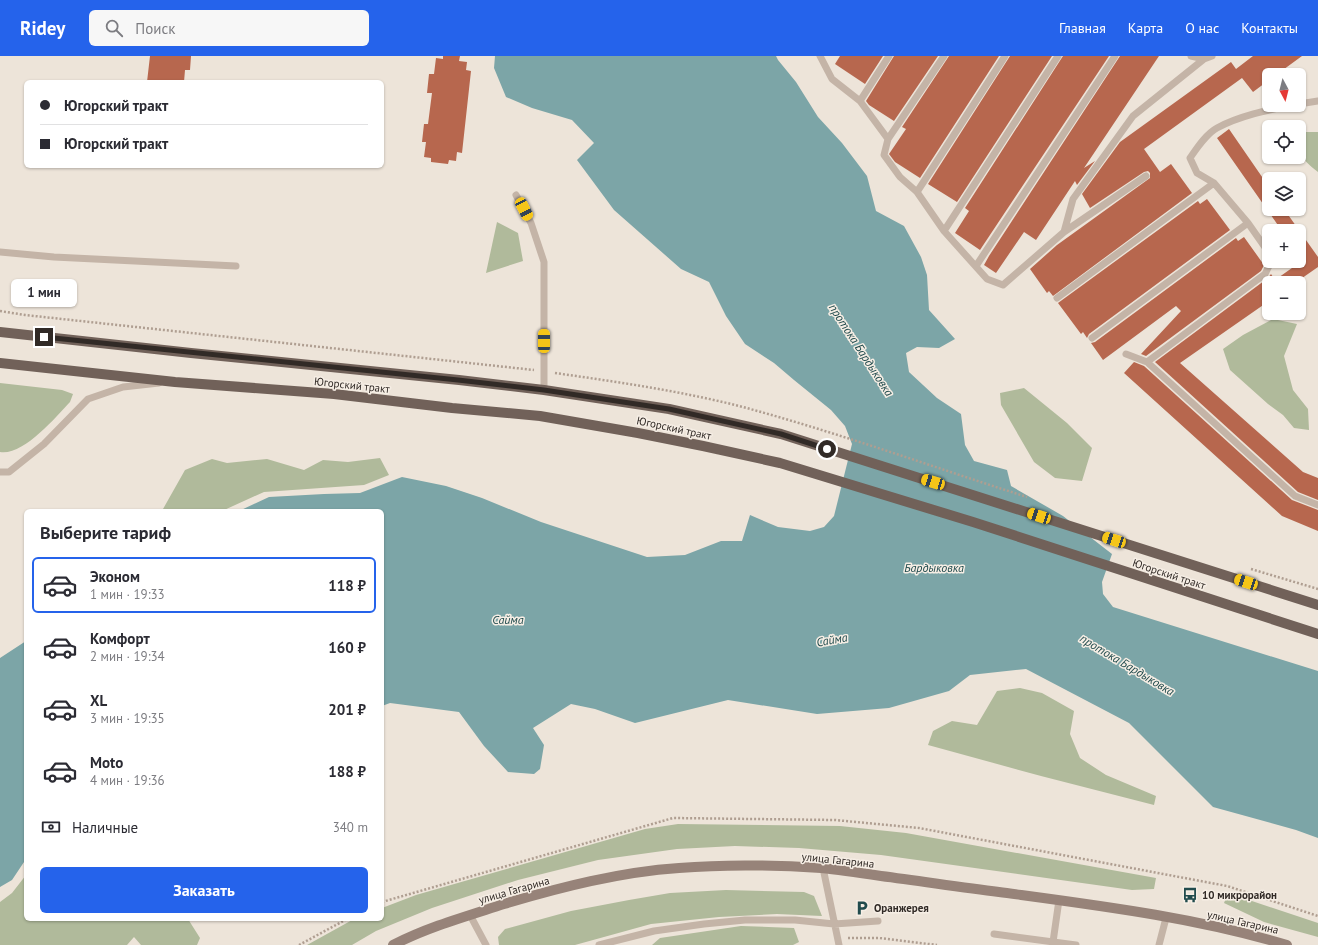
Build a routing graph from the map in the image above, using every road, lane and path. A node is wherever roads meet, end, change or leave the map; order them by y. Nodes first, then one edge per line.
1 (820, 56) edge
2 (829, 56) edge
3 (889, 56) edge
4 (944, 56) edge
5 (1005, 56) edge
6 (1058, 56) edge
7 (1115, 56) edge
8 (1191, 56) edge
9 (1212, 56) edge
10 (1204, 59) junction
11 (824, 63) junction
12 (860, 101) junction
13 (1318, 101) edge
14 (1306, 103) edge
15 (1262, 112) edge
16 (888, 139) junction
17 (1146, 176) dead end
18 (1214, 183) junction
19 (917, 192) junction
20 (516, 195) dead end
21 (1248, 223) junction
22 (944, 231) junction
23 (1064, 232) junction
24 (1262, 243) edge
25 (0, 252) edge
26 (236, 266) dead end
27 (976, 266) junction
28 (1268, 268) edge
29 (1057, 298) dead end
30 (0, 312) edge
31 (0, 332) edge
32 (1092, 338) dead end
33 (1126, 354) dead end
34 (0, 362) edge
35 (1147, 362) junction
36 (544, 371) junction
37 (175, 382) junction
38 (544, 390) junction
39 (0, 472) edge
40 (1030, 498) dead end
41 (1318, 505) edge
42 (1318, 605) edge
43 (1318, 634) edge
44 (823, 868) junction
45 (1058, 900) junction
46 (384, 901) edge
47 (470, 915) junction
48 (1318, 916) edge
49 (1166, 918) junction
50 (343, 921) edge
51 (878, 921) dead end
52 (834, 924) junction
53 (994, 934) dead end
54 (838, 941) edge
55 (1053, 942) junction
56 (299, 945) edge
57 (392, 945) edge
58 (486, 945) edge
59 (599, 945) edge
60 (937, 945) edge
61 (1076, 945) edge
62 (1159, 945) edge
63 (1287, 945) edge

1 - 11 lane
2 - 11 lane
3 - 12 lane
4 - 16 lane
5 - 19 lane
6 - 22 lane
7 - 27 lane
8 - 10 lane
9 - 10 lane
10 - 23 lane
11 - 12 lane
12 - 16 lane
13 - 14 lane
15 - 18 lane
16 - 19 lane
17 - 23 lane
18 - 21 lane
18 - 29 lane
19 - 22 lane
20 - 36 lane
21 - 24 lane
21 - 32 lane
22 - 27 lane
23 - 27 lane
25 - 26 lane
28 - 35 lane
30 - 36 path
31 - 38 main road, Югорский тракт
33 - 35 lane
34 - 37 main road, Югорский тракт
35 - 41 lane
36 - 38 lane
36 - 40 path
37 - 39 lane
37 - 43 main road, Югорский тракт
38 - 42 main road, Югорский тракт
44 - 45 main road, улица Гагарина
44 - 47 main road, улица Гагарина
44 - 52 lane
45 - 49 main road, улица Гагарина
45 - 55 lane
46 - 48 path
47 - 57 main road, улица Гагарина
47 - 58 lane
49 - 62 lane
49 - 63 main road, улица Гагарина
50 - 56 path
51 - 52 lane
52 - 54 lane
52 - 59 lane
53 - 55 lane
54 - 60 path
55 - 61 lane

